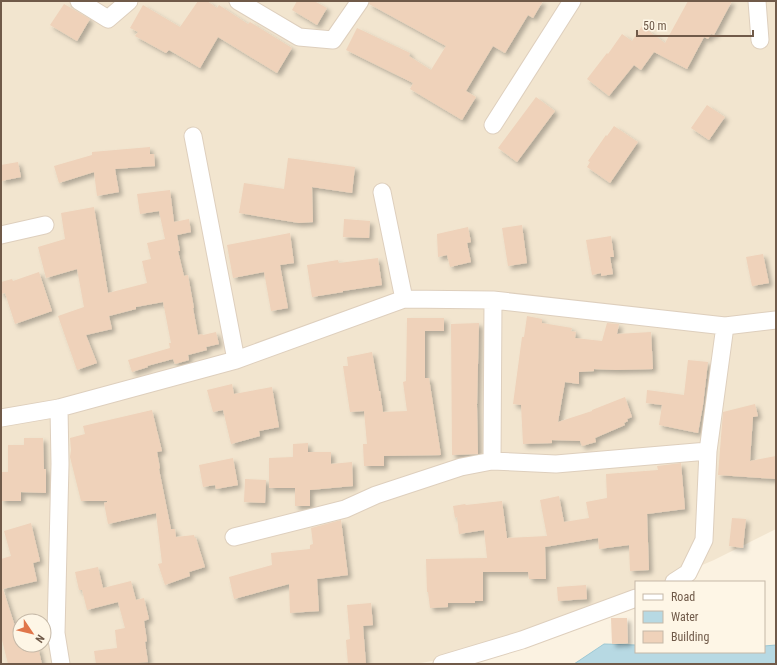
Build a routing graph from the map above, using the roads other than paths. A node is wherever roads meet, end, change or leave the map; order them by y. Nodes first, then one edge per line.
1 (79, 1) edge
2 (129, 1) edge
3 (238, 1) edge
4 (360, 1) edge
5 (572, 1) edge
6 (757, 1) edge
7 (760, 40) dead end
8 (493, 125) dead end
9 (193, 136) dead end
10 (382, 192) dead end
11 (45, 225) dead end
12 (1, 235) edge
13 (404, 299) junction
14 (493, 300) junction
15 (776, 320) edge
16 (725, 326) junction
17 (236, 360) junction
18 (59, 408) junction
19 (1, 418) edge
20 (708, 451) junction
21 (492, 460) junction
22 (234, 536) dead end
23 (676, 581) edge
24 (635, 598) edge
25 (61, 664) edge
26 (442, 664) edge

1 - 2 street
3 - 4 street
5 - 8 street
6 - 7 street
9 - 17 street
10 - 13 street
11 - 12 street
13 - 14 street
13 - 17 street
14 - 16 street
14 - 21 street
15 - 16 street
16 - 20 street
17 - 18 street
18 - 19 street
18 - 25 street
20 - 21 street
20 - 23 street
21 - 22 street
24 - 26 street

